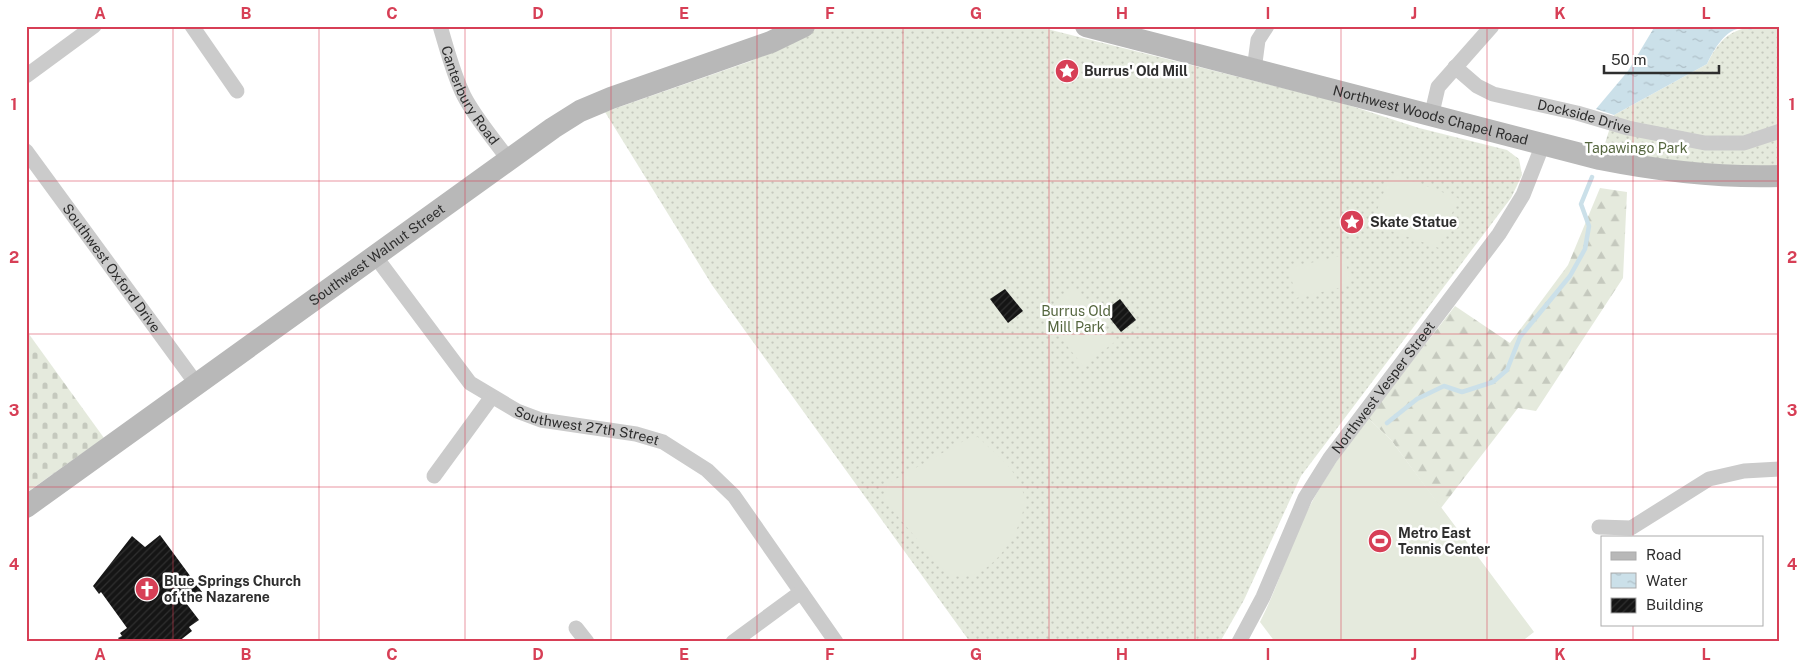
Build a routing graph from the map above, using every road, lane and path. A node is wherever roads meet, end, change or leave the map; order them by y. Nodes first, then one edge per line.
1 (94, 26) edge
2 (192, 26) edge
3 (440, 26) edge
4 (779, 26) edge
5 (804, 26) edge
6 (1086, 26) edge
7 (1267, 26) edge
8 (1492, 26) edge
9 (752, 46) junction
10 (1455, 66) junction
11 (1254, 70) junction
12 (26, 76) edge
13 (237, 92) dead end
14 (1432, 117) junction
15 (1780, 131) edge
16 (1543, 144) junction
17 (26, 151) edge
18 (508, 159) junction
19 (1780, 176) edge
20 (375, 256) junction
21 (198, 386) junction
22 (492, 398) junction
23 (1780, 469) edge
24 (434, 476) dead end
25 (26, 507) edge
26 (1599, 527) dead end
27 (801, 592) junction
28 (576, 628) dead end
29 (587, 642) edge
30 (733, 642) edge
31 (836, 642) edge
32 (1239, 642) edge

1 - 12 street
2 - 13 street
3 - 18 street, Canterbury Road
4 - 9 street, Southwest Walnut Street
5 - 9 street, Southwest Walnut Street
6 - 11 street, Northwest Woods Chapel Road
7 - 11 street
8 - 10 street
9 - 18 street, Southwest Walnut Street
10 - 14 street
10 - 15 street, Dockside Drive
11 - 14 street, Northwest Woods Chapel Road
14 - 16 street, Northwest Woods Chapel Road
16 - 19 street, Northwest Woods Chapel Road
16 - 32 street, Northwest Vesper Street
17 - 21 street, Southwest Oxford Drive
18 - 20 street, Southwest Walnut Street
20 - 21 street, Southwest Walnut Street
20 - 22 street, Southwest 27th Street
21 - 25 street, Southwest Walnut Street
22 - 24 street
22 - 27 street, Southwest 27th Street
23 - 26 street
27 - 30 street
27 - 31 street, Southwest 27th Street
28 - 29 street

